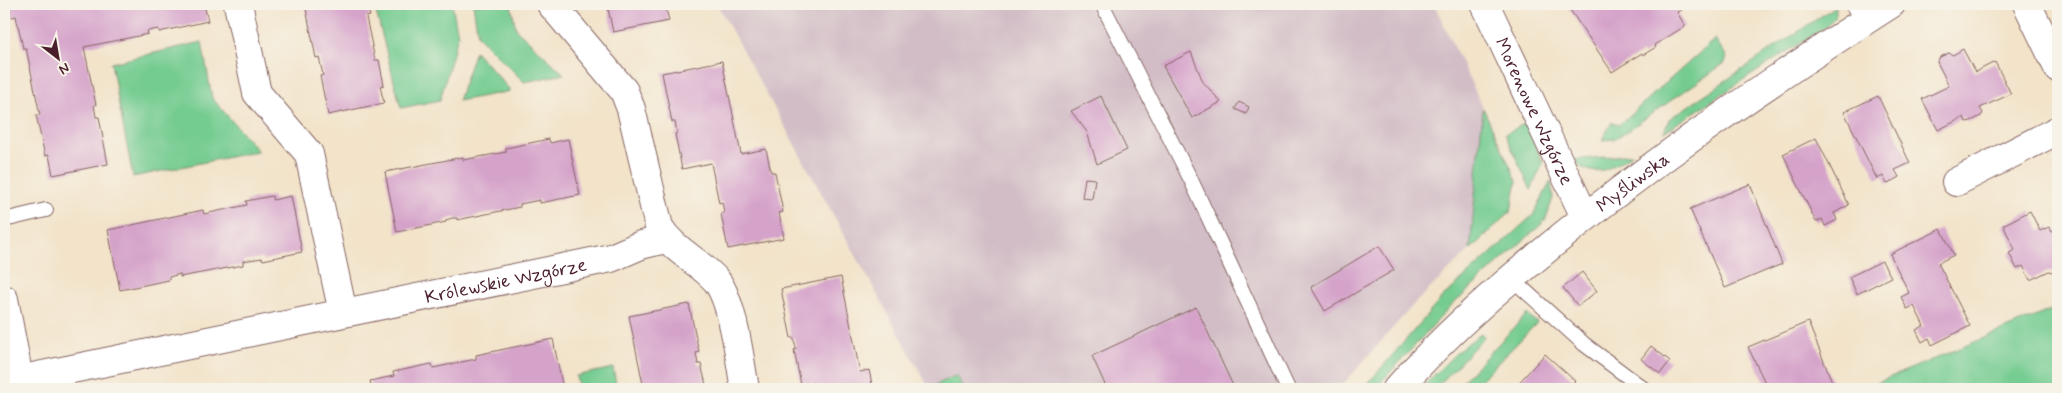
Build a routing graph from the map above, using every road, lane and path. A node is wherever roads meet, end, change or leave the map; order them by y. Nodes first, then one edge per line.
1 (238, 4) edge
2 (551, 4) edge
3 (1102, 4) edge
4 (1485, 4) edge
5 (1891, 4) edge
6 (2028, 4) edge
7 (1857, 13) edge
8 (2058, 68) edge
9 (2058, 130) edge
10 (1956, 182) dead end
11 (46, 210) dead end
12 (1585, 217) junction
13 (4, 220) edge
14 (666, 239) junction
15 (1511, 278) junction
16 (4, 299) edge
17 (342, 313) junction
18 (14, 384) edge
19 (745, 389) edge
20 (1288, 389) edge
21 (1397, 389) edge
22 (1644, 389) edge

1 - 17 street
2 - 14 street
3 - 20 lane
4 - 12 street, Morenowe Wzgórze
5 - 7 street, Myśliwska
6 - 8 street
7 - 12 street, Myśliwska
9 - 10 street
11 - 13 lane
12 - 15 street, Myśliwska
14 - 17 street, Królewskie Wzgórze
14 - 19 street
15 - 21 street, Myśliwska
15 - 22 lane
16 - 18 street, Królewskie Wzgórze
17 - 18 street, Królewskie Wzgórze

